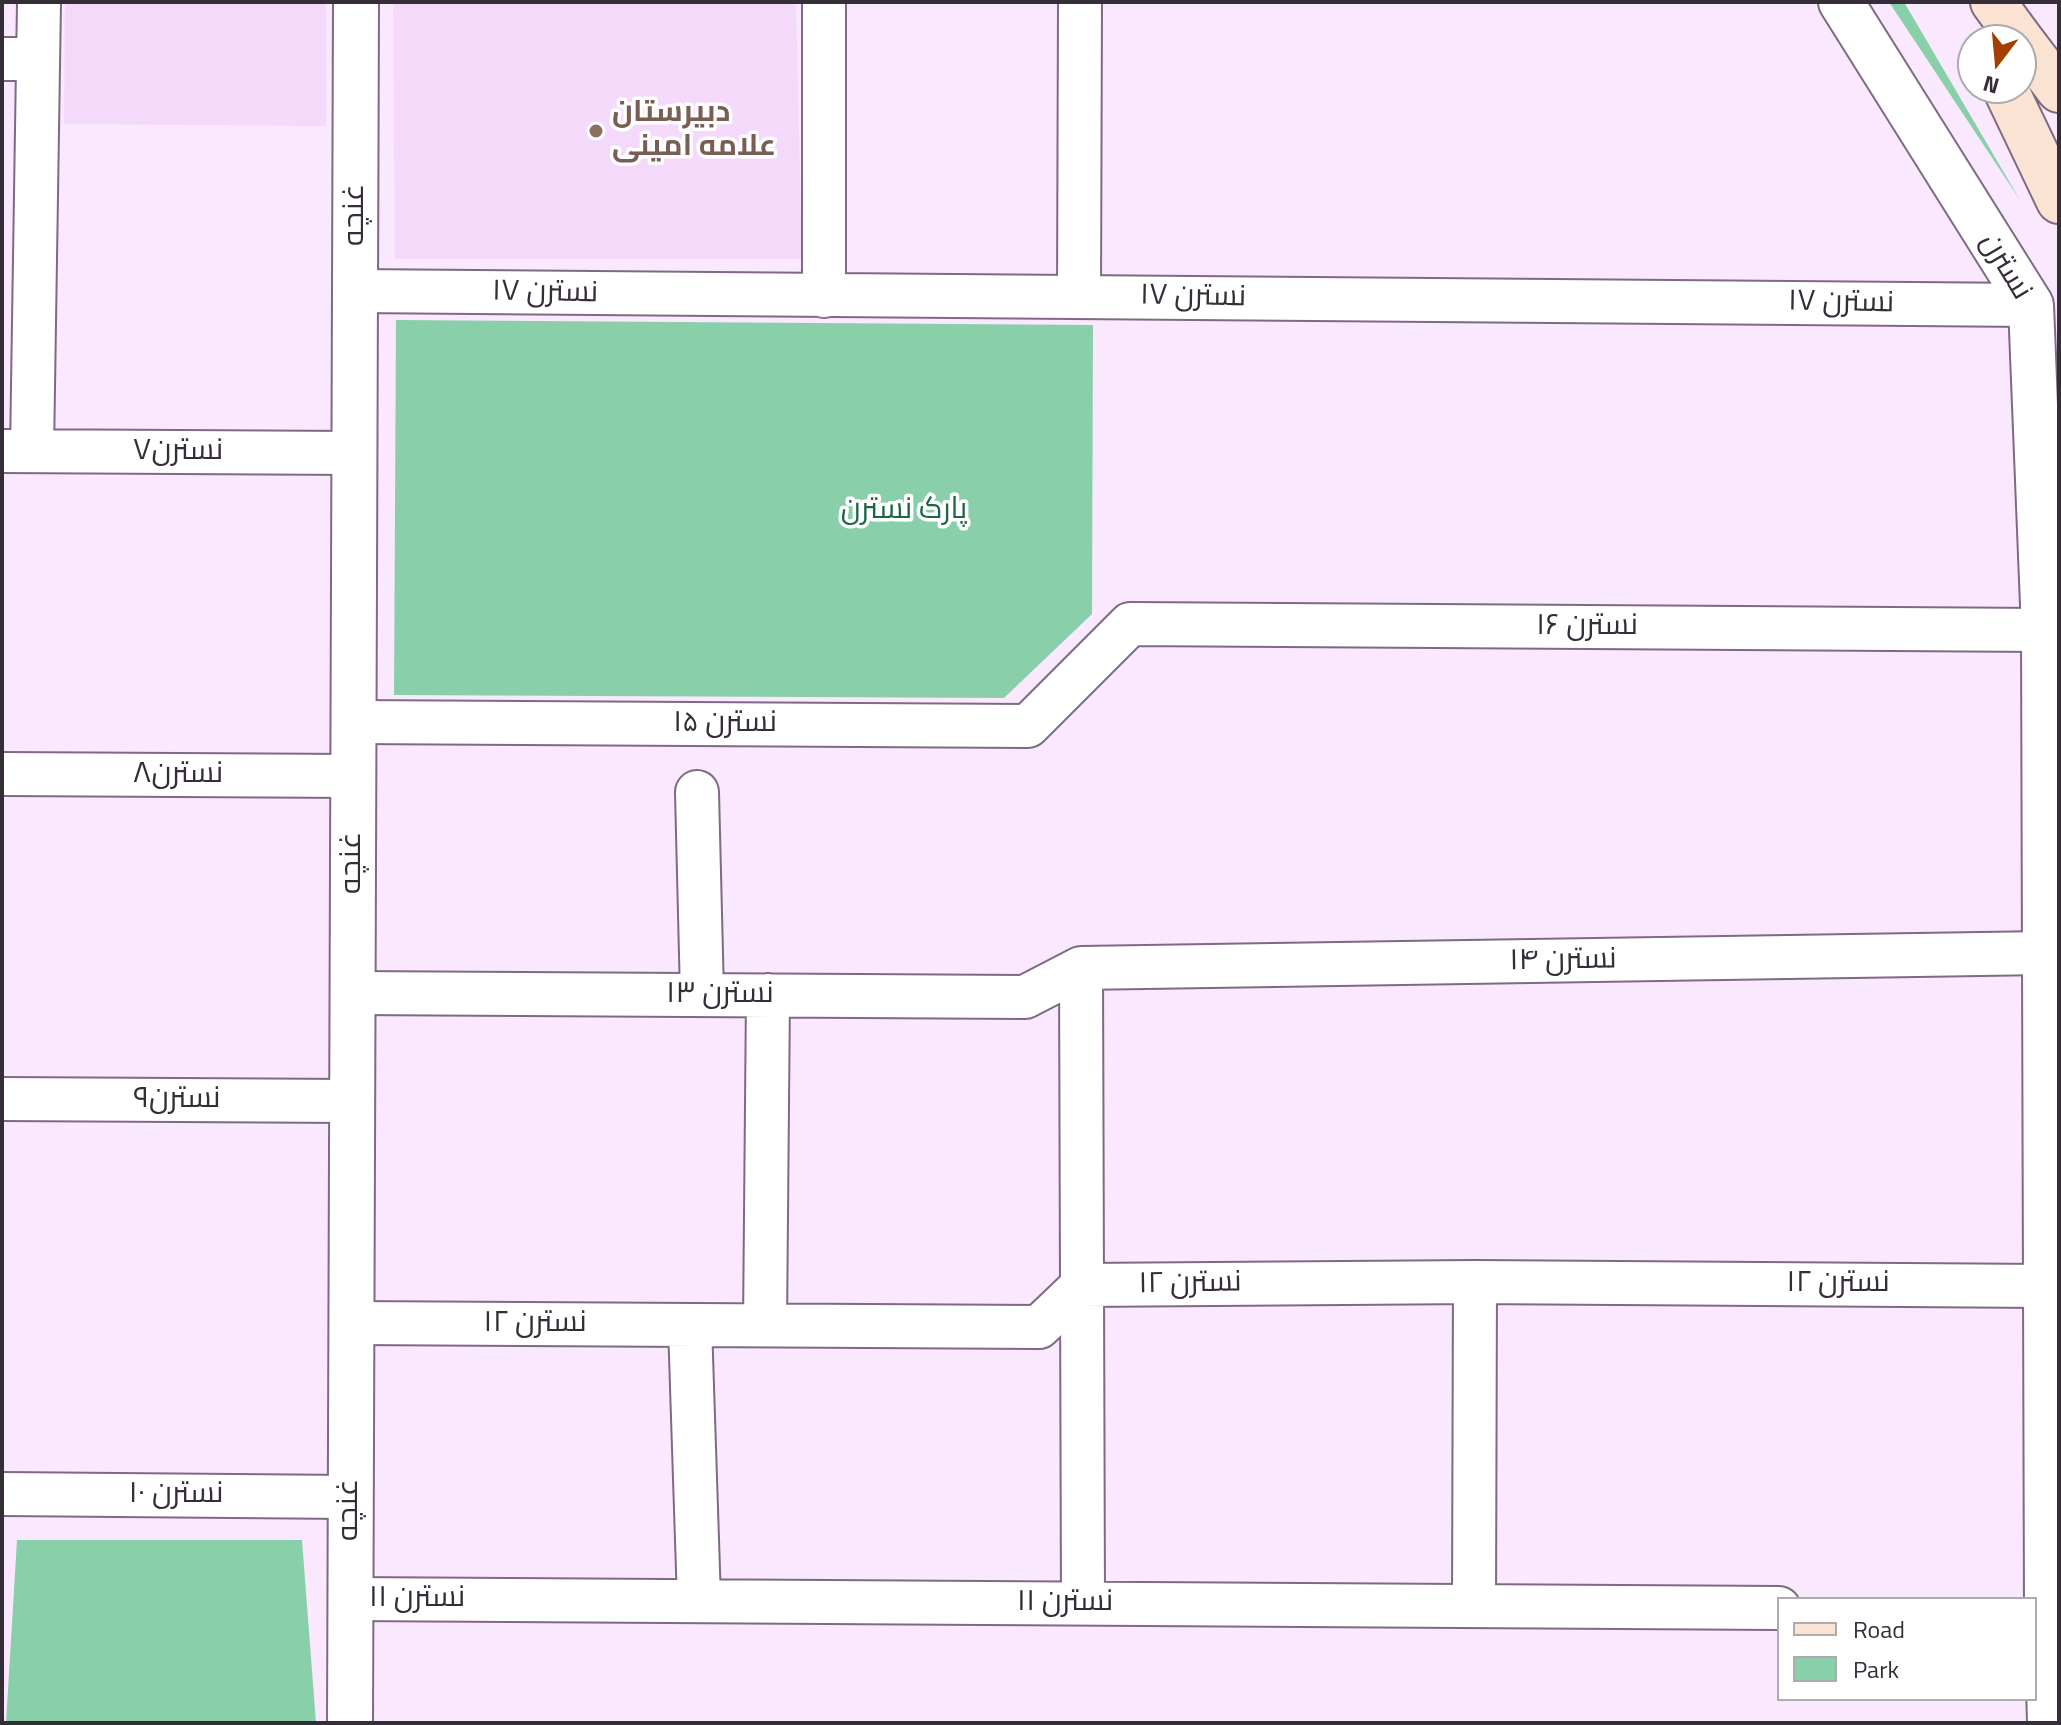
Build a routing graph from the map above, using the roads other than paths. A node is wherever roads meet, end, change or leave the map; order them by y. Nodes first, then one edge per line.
1 (39, 2) edge
2 (356, 2) edge
3 (824, 2) edge
4 (1080, 2) edge
5 (1841, 2) edge
6 (1965, 2) edge
7 (1993, 2) edge
8 (1975, 24) edge
9 (2009, 24) edge
10 (20, 59) edge
11 (2037, 61) edge
12 (2059, 90) edge
13 (2013, 104) edge
14 (2059, 201) edge
15 (18, 284) edge
16 (355, 291) junction
17 (1079, 295) junction
18 (824, 296) junction
19 (2031, 305) junction
20 (17, 451) edge
21 (355, 453) junction
22 (1130, 624) joint
23 (2044, 630) junction
24 (354, 722) junction
25 (2, 774) edge
26 (354, 776) junction
27 (697, 792) dead end
28 (2045, 953) junction
29 (1081, 968) junction
30 (353, 993) junction
31 (702, 995) junction
32 (768, 995) junction
33 (2, 1099) edge
34 (352, 1101) junction
35 (1475, 1282) junction
36 (1083, 1285) junction
37 (2046, 1286) junction
38 (351, 1323) junction
39 (690, 1325) junction
40 (765, 1325) junction
41 (2, 1494) edge
42 (350, 1497) junction
43 (350, 1599) junction
44 (699, 1601) junction
45 (1083, 1603) junction
46 (1474, 1606) junction
47 (1777, 1608) edge
48 (2041, 1609) edge
49 (350, 1723) edge
50 (2050, 1723) edge

1 - 10 street
2 - 16 street, غنچه
3 - 18 street
4 - 17 street
5 - 19 street, نسترن
6 - 8 main road
7 - 9 main road
10 - 15 street
11 - 12 main road
13 - 14 main road
15 - 20 street
16 - 18 street, نسترن ۱۷
16 - 21 street, غنچه
17 - 18 street, نسترن ۱۷
17 - 19 street, نسترن ۱۷
19 - 23 street, نسترن
20 - 21 street, نسترن۷
21 - 24 street, غنچه
22 - 23 street, نسترن ۱۶
22 - 24 street, نسترن ۱۵
23 - 28 street, نسترن
24 - 26 street, غنچه
25 - 26 street, نسترن۸
26 - 30 street, غنچه
27 - 31 street
28 - 29 street, نسترن ۱۴
28 - 37 street, نسترن
29 - 32 street, نسترن ۱۳
29 - 36 street
30 - 31 street, نسترن ۱۳
30 - 34 street, غنچه
31 - 32 street, نسترن ۱۳
32 - 40 street
33 - 34 street, نسترن۹
34 - 38 street, غنچه
35 - 36 street, نسترن ۱۲
35 - 37 street, نسترن ۱۲
35 - 46 street
36 - 40 street, نسترن ۱۲
36 - 45 street
37 - 48 street, نسترن
38 - 39 street, نسترن ۱۲
38 - 42 street, غنچه
39 - 40 street, نسترن ۱۲
39 - 44 street
41 - 42 street, نسترن ۱۰
42 - 43 street, غنچه
43 - 44 street, نسترن ۱۱
43 - 49 street, غنچه
44 - 45 street, نسترن ۱۱
45 - 46 street, نسترن ۱۱
46 - 47 street, نسترن ۱۱
48 - 50 street, نسترن

